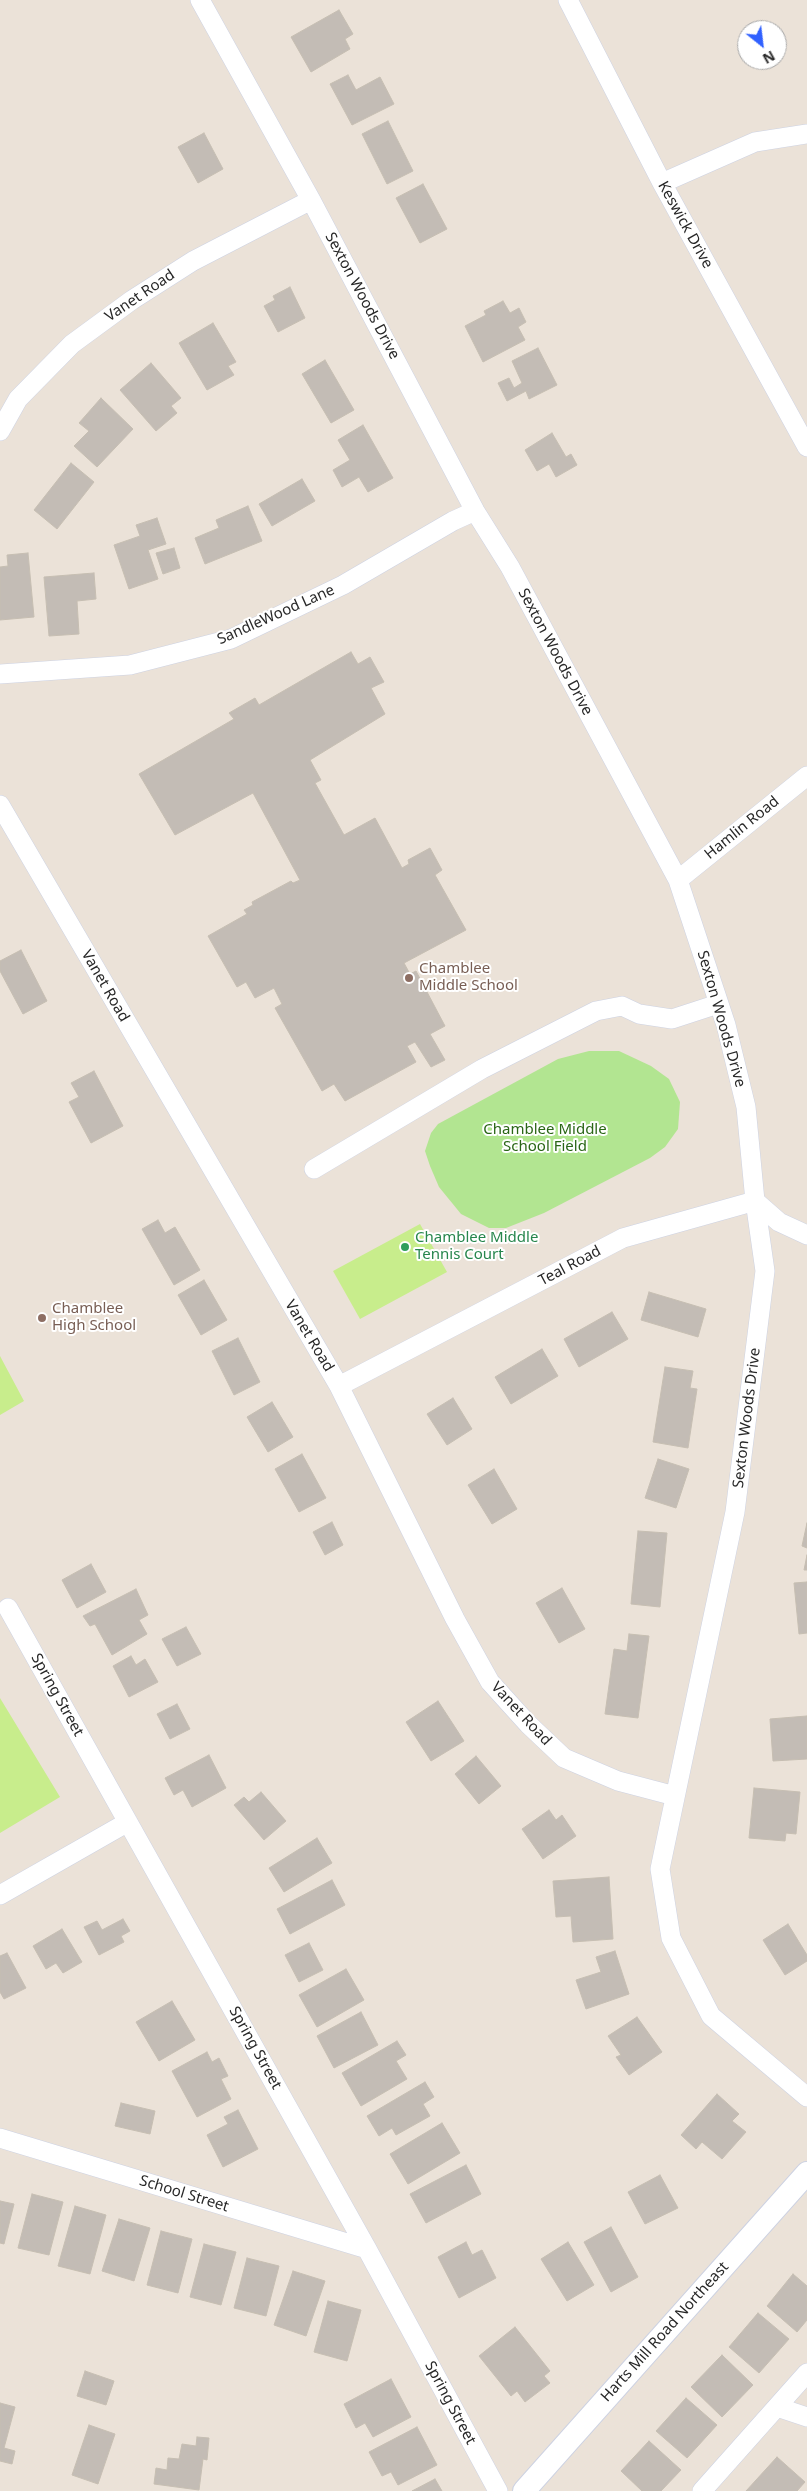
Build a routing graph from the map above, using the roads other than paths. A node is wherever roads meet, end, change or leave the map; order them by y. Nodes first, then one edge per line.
1 (200, 0) edge
2 (568, 0) edge
3 (807, 134) edge
4 (662, 183) junction
5 (311, 200) junction
6 (0, 431) edge
7 (807, 447) edge
8 (475, 511) junction
9 (0, 674) edge
10 (807, 776) edge
11 (0, 805) edge
12 (678, 880) junction
13 (718, 1004) junction
14 (314, 1169) dead end
15 (755, 1201) junction
16 (807, 1234) edge
17 (339, 1386) junction
18 (8, 1608) dead end
19 (675, 1796) junction
20 (128, 1822) junction
21 (0, 1895) edge
22 (807, 2097) edge
23 (0, 2138) edge
24 (807, 2173) edge
25 (367, 2249) junction
26 (807, 2374) edge
27 (777, 2407) junction
28 (807, 2417) edge
29 (498, 2491) edge
30 (524, 2491) edge
31 (702, 2491) edge

1 - 5 street, Sexton Woods Drive
2 - 4 street, Keswick Drive
3 - 4 street
4 - 7 street, Keswick Drive
5 - 6 street, Vanet Road
5 - 8 street, Sexton Woods Drive
8 - 9 street, SandleWood Lane
8 - 12 street, Sexton Woods Drive
10 - 12 street, Hamlin Road
11 - 17 street, Vanet Road
12 - 13 street, Sexton Woods Drive
13 - 14 street
13 - 15 street, Sexton Woods Drive
15 - 16 street
15 - 17 street, Teal Road
15 - 19 street, Sexton Woods Drive
17 - 19 street, Vanet Road
18 - 20 street, Spring Street
19 - 22 street, Sexton Woods Drive
20 - 21 street
20 - 25 street, Spring Street
23 - 25 street, School Street
24 - 30 street, Harts Mill Road Northeast
25 - 29 street, Spring Street
26 - 27 street
27 - 28 street
27 - 31 street

